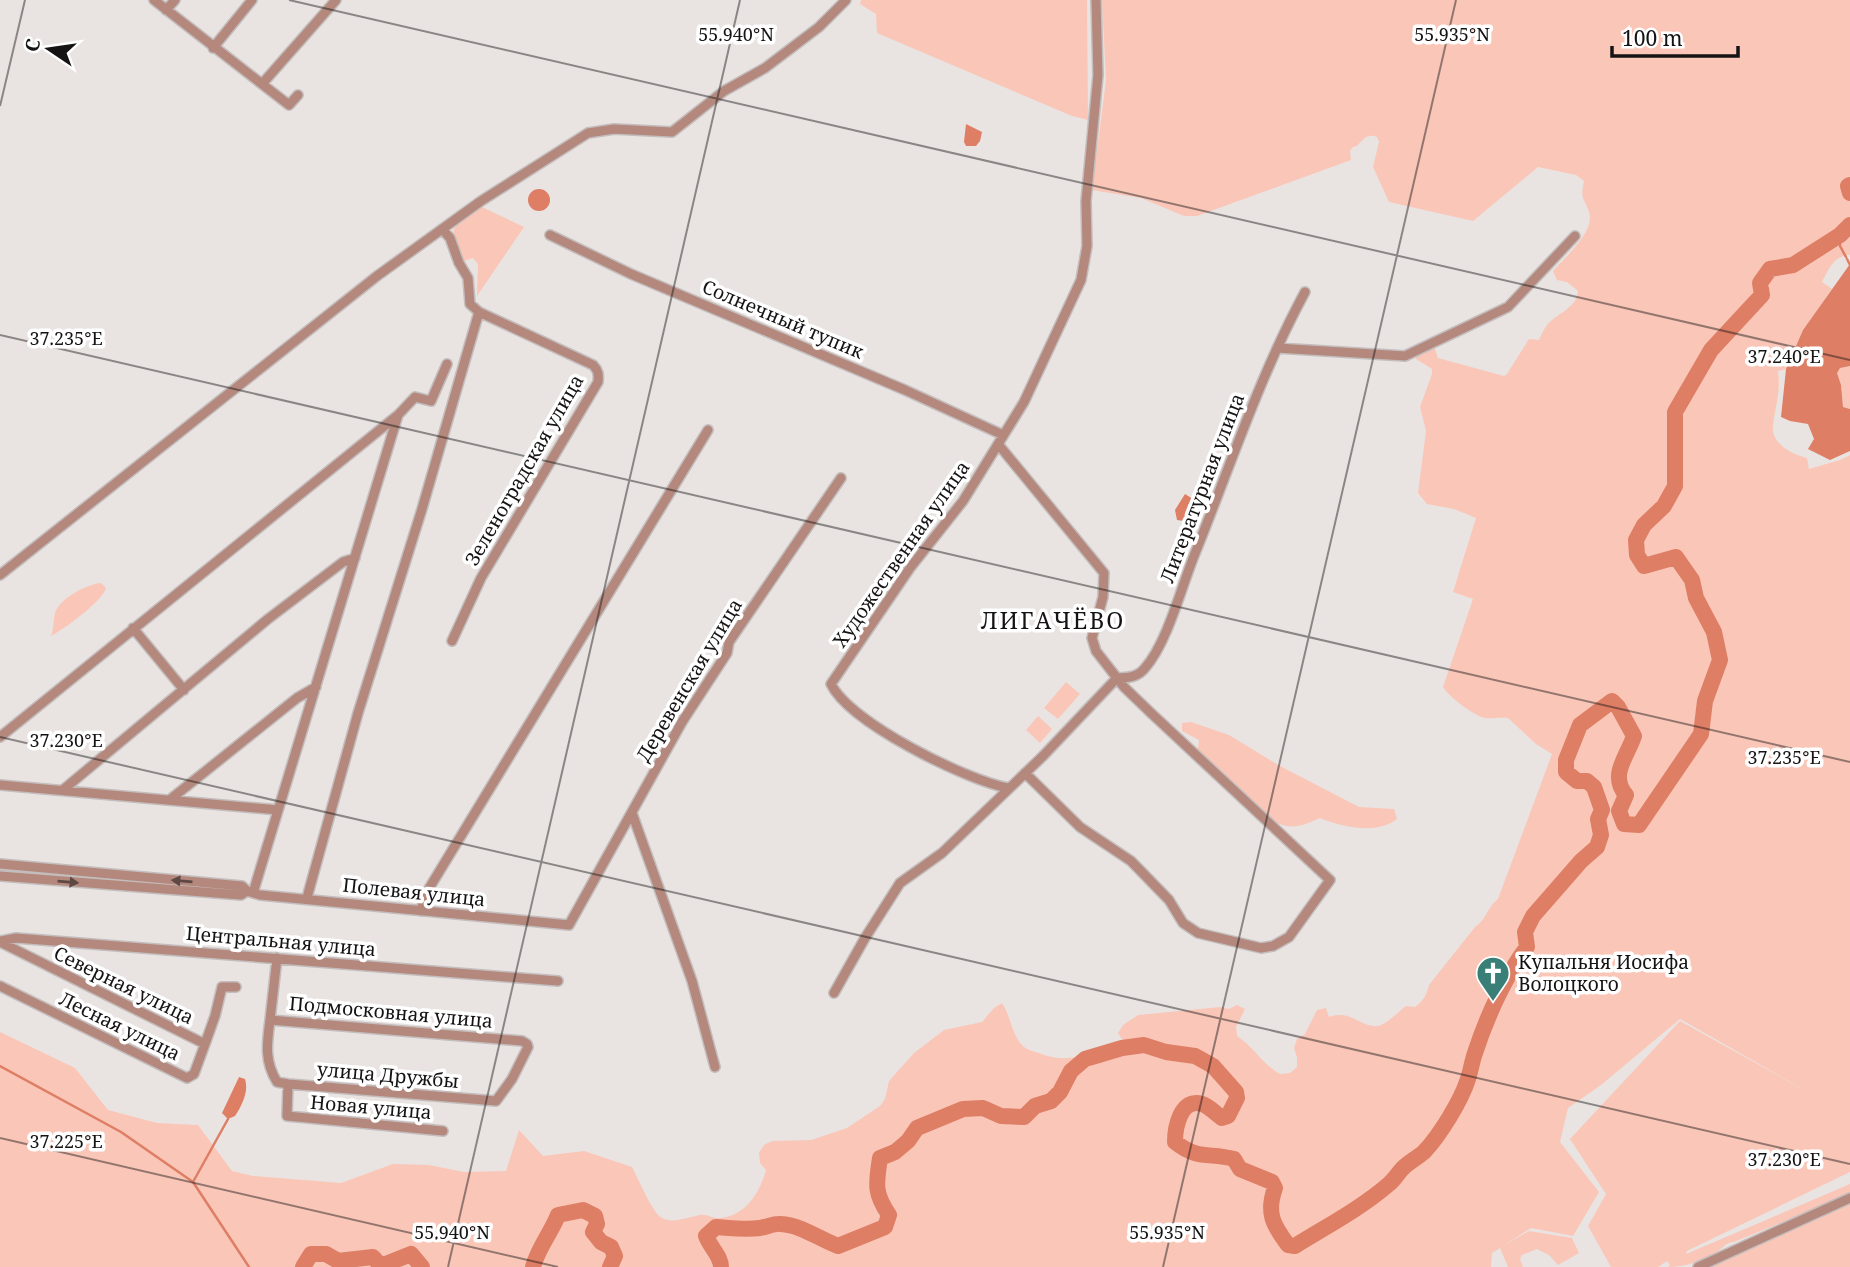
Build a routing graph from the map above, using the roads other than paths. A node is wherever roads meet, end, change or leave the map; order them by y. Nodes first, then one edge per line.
1 (154, 0) edge
2 (175, 0) edge
3 (253, 0) edge
4 (336, 0) edge
5 (846, 0) edge
6 (1096, 0) edge
7 (166, 10) junction
8 (213, 48) junction
9 (262, 84) junction
10 (298, 95) dead end
11 (442, 229) junction
12 (550, 235) dead end
13 (1574, 236) dead end
14 (1305, 292) dead end
15 (479, 312) junction
16 (1277, 348) junction
17 (446, 364) dead end
18 (398, 415) junction
19 (708, 430) dead end
20 (1000, 440) junction
21 (841, 478) dead end
22 (355, 558) junction
23 (0, 575) edge
24 (134, 628) junction
25 (453, 641) dead end
26 (1117, 678) junction
27 (316, 687) junction
28 (184, 690) junction
29 (0, 737) edge
30 (1025, 773) junction
31 (0, 785) edge
32 (1009, 788) junction
33 (64, 789) junction
34 (172, 799) junction
35 (278, 810) junction
36 (632, 813) junction
37 (0, 864) edge
38 (118, 875) junction
39 (0, 876) edge
40 (118, 887) junction
41 (250, 892) junction
42 (308, 894) dead end
43 (421, 911) junction
44 (574, 919) joint
45 (0, 942) edge
46 (277, 958) junction
47 (558, 981) dead end
48 (0, 986) edge
49 (236, 987) dead end
50 (834, 993) dead end
51 (270, 1020) junction
52 (205, 1044) junction
53 (527, 1044) joint
54 (715, 1067) dead end
55 (288, 1084) junction
56 (443, 1131) dead end
57 (1850, 1198) edge
58 (1698, 1267) edge

1 - 7 street
2 - 7 street
3 - 8 street
4 - 9 street
5 - 11 street
6 - 20 street, Художественная улица
7 - 8 street
8 - 9 street
9 - 10 street
11 - 15 street
11 - 23 street
12 - 20 street, Солнечный тупик
13 - 16 street
14 - 16 street, Литературная улица
15 - 25 street, Зеленоградская улица
15 - 42 street
16 - 26 street, Литературная улица
17 - 18 street
18 - 22 street
18 - 24 street
19 - 43 street
20 - 26 street
20 - 32 street, Художественная улица
21 - 36 street, Деревенская улица
22 - 27 street
22 - 28 street
24 - 28 street
24 - 29 street
26 - 30 street
26 - 30 street
27 - 34 street
27 - 35 street
28 - 33 street
30 - 32 street
31 - 33 street
32 - 50 street
33 - 34 street
34 - 35 street
35 - 41 street
36 - 44 street, Деревенская улица
36 - 54 street
37 - 38 street, Полевая улица
38 - 40 street
41 -> 38 street, Полевая улица
39 -> 40 street, Полевая улица
40 - 41 street, Полевая улица
41 - 43 street, Полевая улица
43 - 44 street, Полевая улица
45 - 46 street, Центральная улица
45 - 52 street, Северная улица
46 - 47 street, Центральная улица
46 - 51 street, Подмосковная улица
48 - 52 street, Лесная улица
49 - 52 street, Северная улица
51 - 53 street, Подмосковная улица
51 - 55 street, улица Дружбы
53 - 55 street, улица Дружбы
55 - 56 street, Новая улица
57 - 58 street

